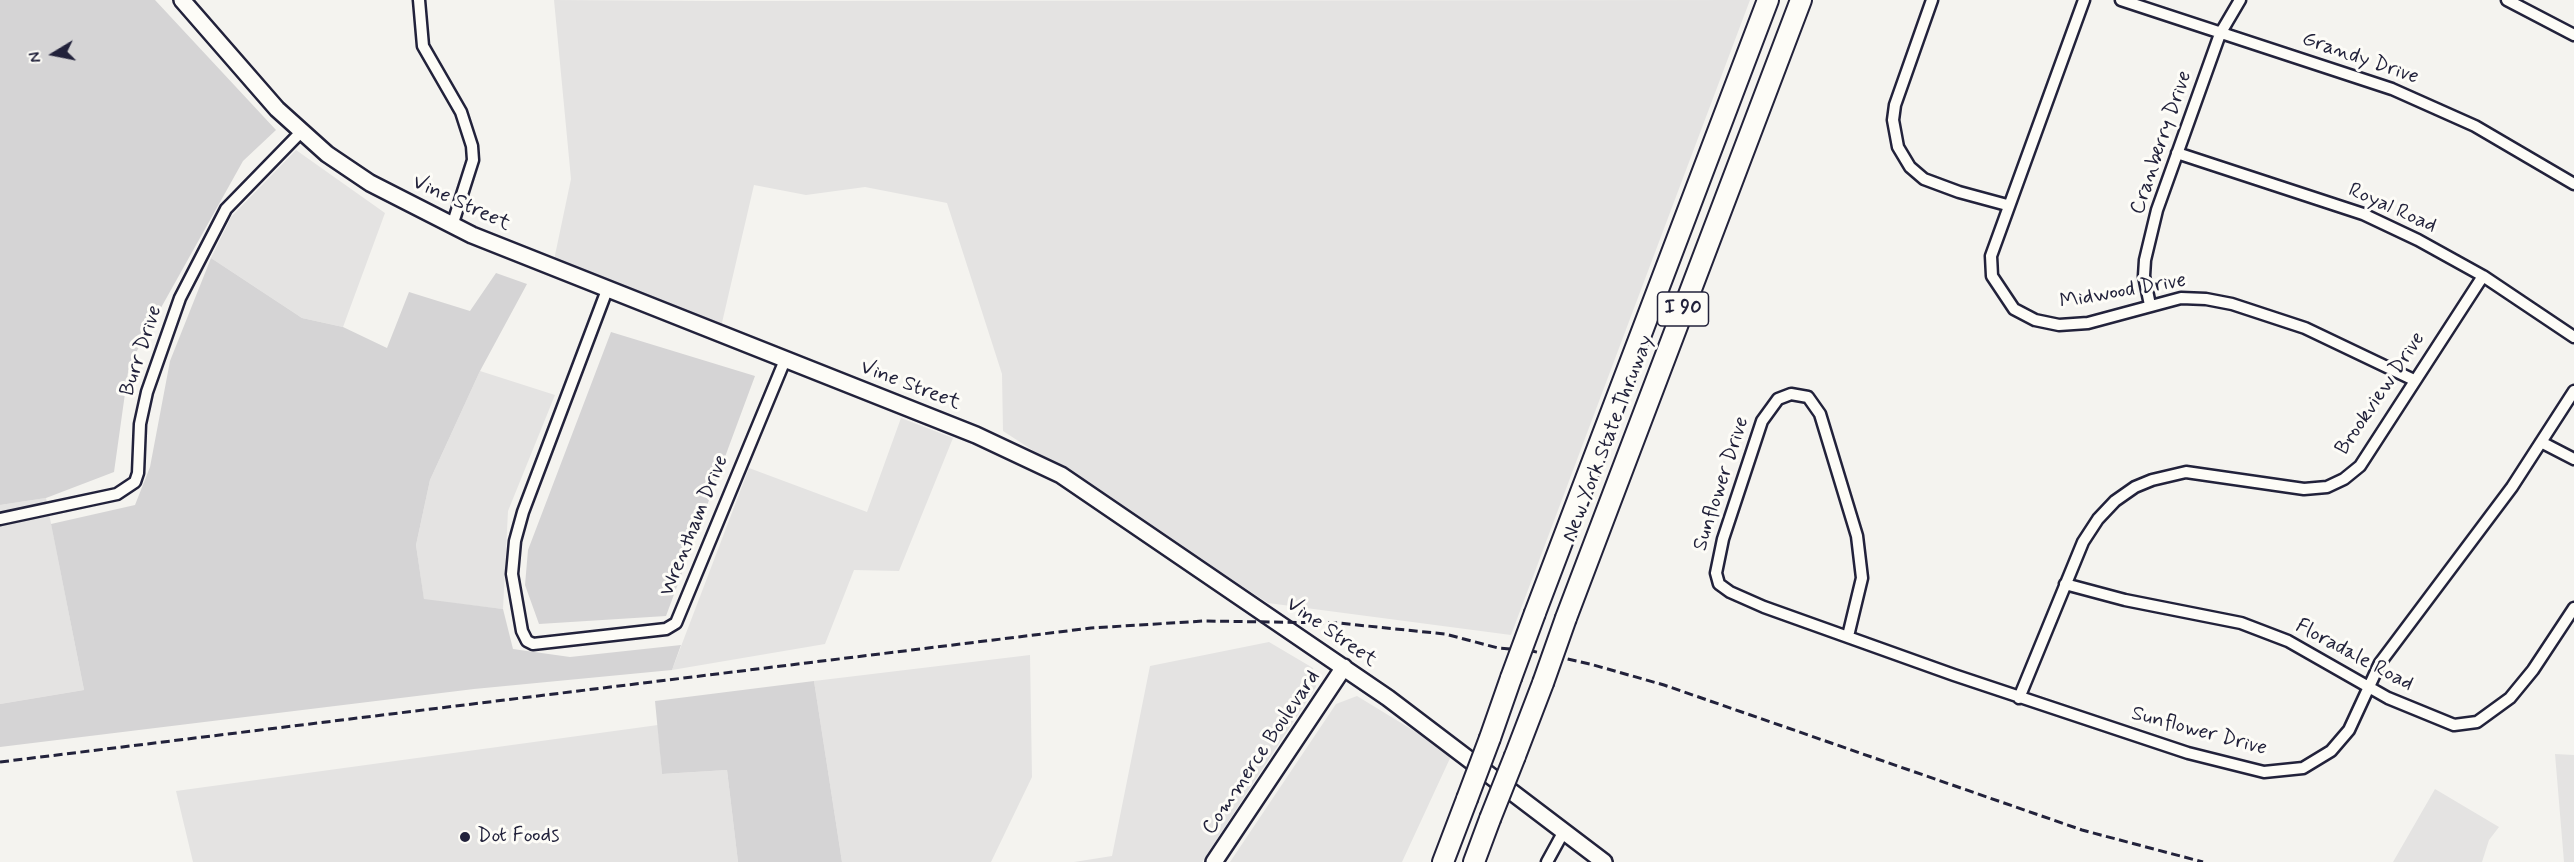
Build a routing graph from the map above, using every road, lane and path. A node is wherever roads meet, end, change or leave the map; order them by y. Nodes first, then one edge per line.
1 (182, 0) edge
2 (419, 0) edge
3 (1768, 0) edge
4 (1801, 0) edge
5 (1932, 0) edge
6 (2084, 0) edge
7 (2121, 0) edge
8 (2240, 0) edge
9 (2507, 0) edge
10 (2220, 34) junction
11 (2574, 35) edge
12 (301, 132) junction
13 (2177, 153) junction
14 (2574, 184) edge
15 (2007, 205) junction
16 (452, 226) junction
17 (2483, 276) junction
18 (607, 290) junction
19 (2150, 304) junction
20 (2574, 337) edge
21 (785, 360) junction
22 (2414, 380) junction
23 (2574, 391) edge
24 (2541, 442) junction
25 (2574, 459) edge
26 (0, 519) edge
27 (2065, 584) junction
28 (2574, 608) edge
29 (1848, 636) junction
30 (1344, 667) junction
31 (2369, 685) junction
32 (2019, 698) junction
33 (1564, 831) junction
34 (1214, 862) edge
35 (1443, 862) edge
36 (1474, 862) edge
37 (1547, 862) edge
38 (1604, 862) edge

1 - 12 street, Vine Street
2 - 16 street
3 - 35 highway, New York State Thruway / I 90, bridge
4 - 36 highway, New York State Thruway / I 90, bridge
5 - 15 street
6 - 15 street, Midwood Drive
7 - 10 street, Grandy Drive
8 - 10 street, Cranberry Drive
9 - 11 street
10 - 13 street, Cranberry Drive
10 - 14 street, Grandy Drive
12 - 16 street, Vine Street
12 - 26 street, Burr Drive
13 - 17 street, Royal Road
13 - 19 street, Cranberry Drive
15 - 19 street, Midwood Drive
16 - 18 street, Vine Street
17 - 20 street, Royal Road
17 - 22 street, Brookview Drive
18 - 21 street, Vine Street
18 - 21 street, Wrentham Drive
19 - 22 street, Midwood Drive
21 - 30 street, Vine Street
22 - 27 street, Brookview Drive
23 - 24 street, Sunflower Drive
24 - 25 street
24 - 31 street, Sunflower Drive
27 - 31 street, Floradale Road
27 - 32 street, Brookview Drive
28 - 31 street, Floradale Road
29 - 29 street, Sunflower Drive
29 - 32 street, Sunflower Drive
30 - 33 street, Vine Street
30 - 34 street, Commerce Boulevard
31 - 32 street, Sunflower Drive
33 - 37 street
33 - 38 street, Vine Street

